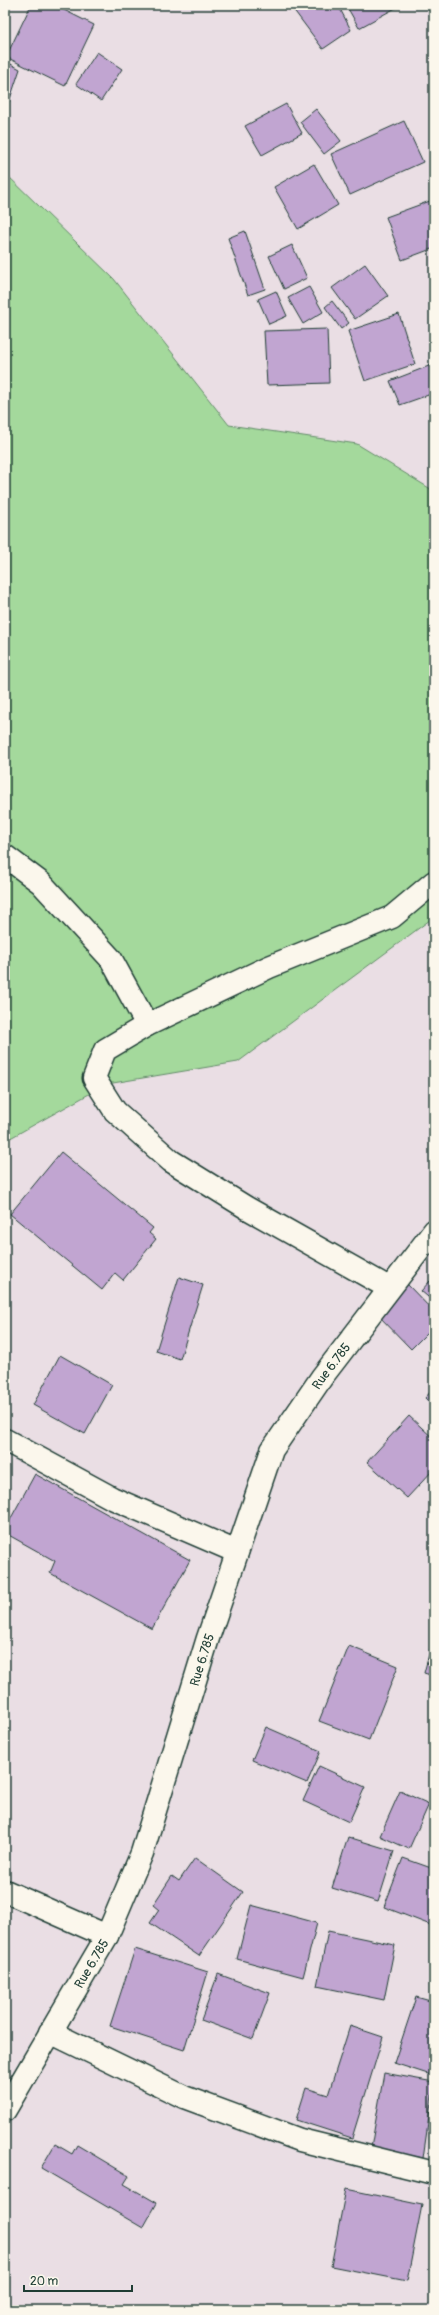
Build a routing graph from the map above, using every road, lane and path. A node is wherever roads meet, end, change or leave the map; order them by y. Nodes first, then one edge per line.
1 (5, 856) edge
2 (434, 882) edge
3 (147, 1025) junction
4 (434, 1231) edge
5 (389, 1288) junction
6 (5, 1440) edge
7 (238, 1552) junction
8 (5, 1891) edge
9 (107, 1936) junction
10 (50, 2032) junction
11 (5, 2110) edge
12 (434, 2173) edge

1 - 3 street
2 - 3 street
3 - 5 street
4 - 5 street, Rue 6.785
5 - 7 street, Rue 6.785
6 - 7 street
7 - 9 street, Rue 6.785
8 - 9 street
9 - 10 street, Rue 6.785
10 - 11 street, Rue 6.785
10 - 12 street

